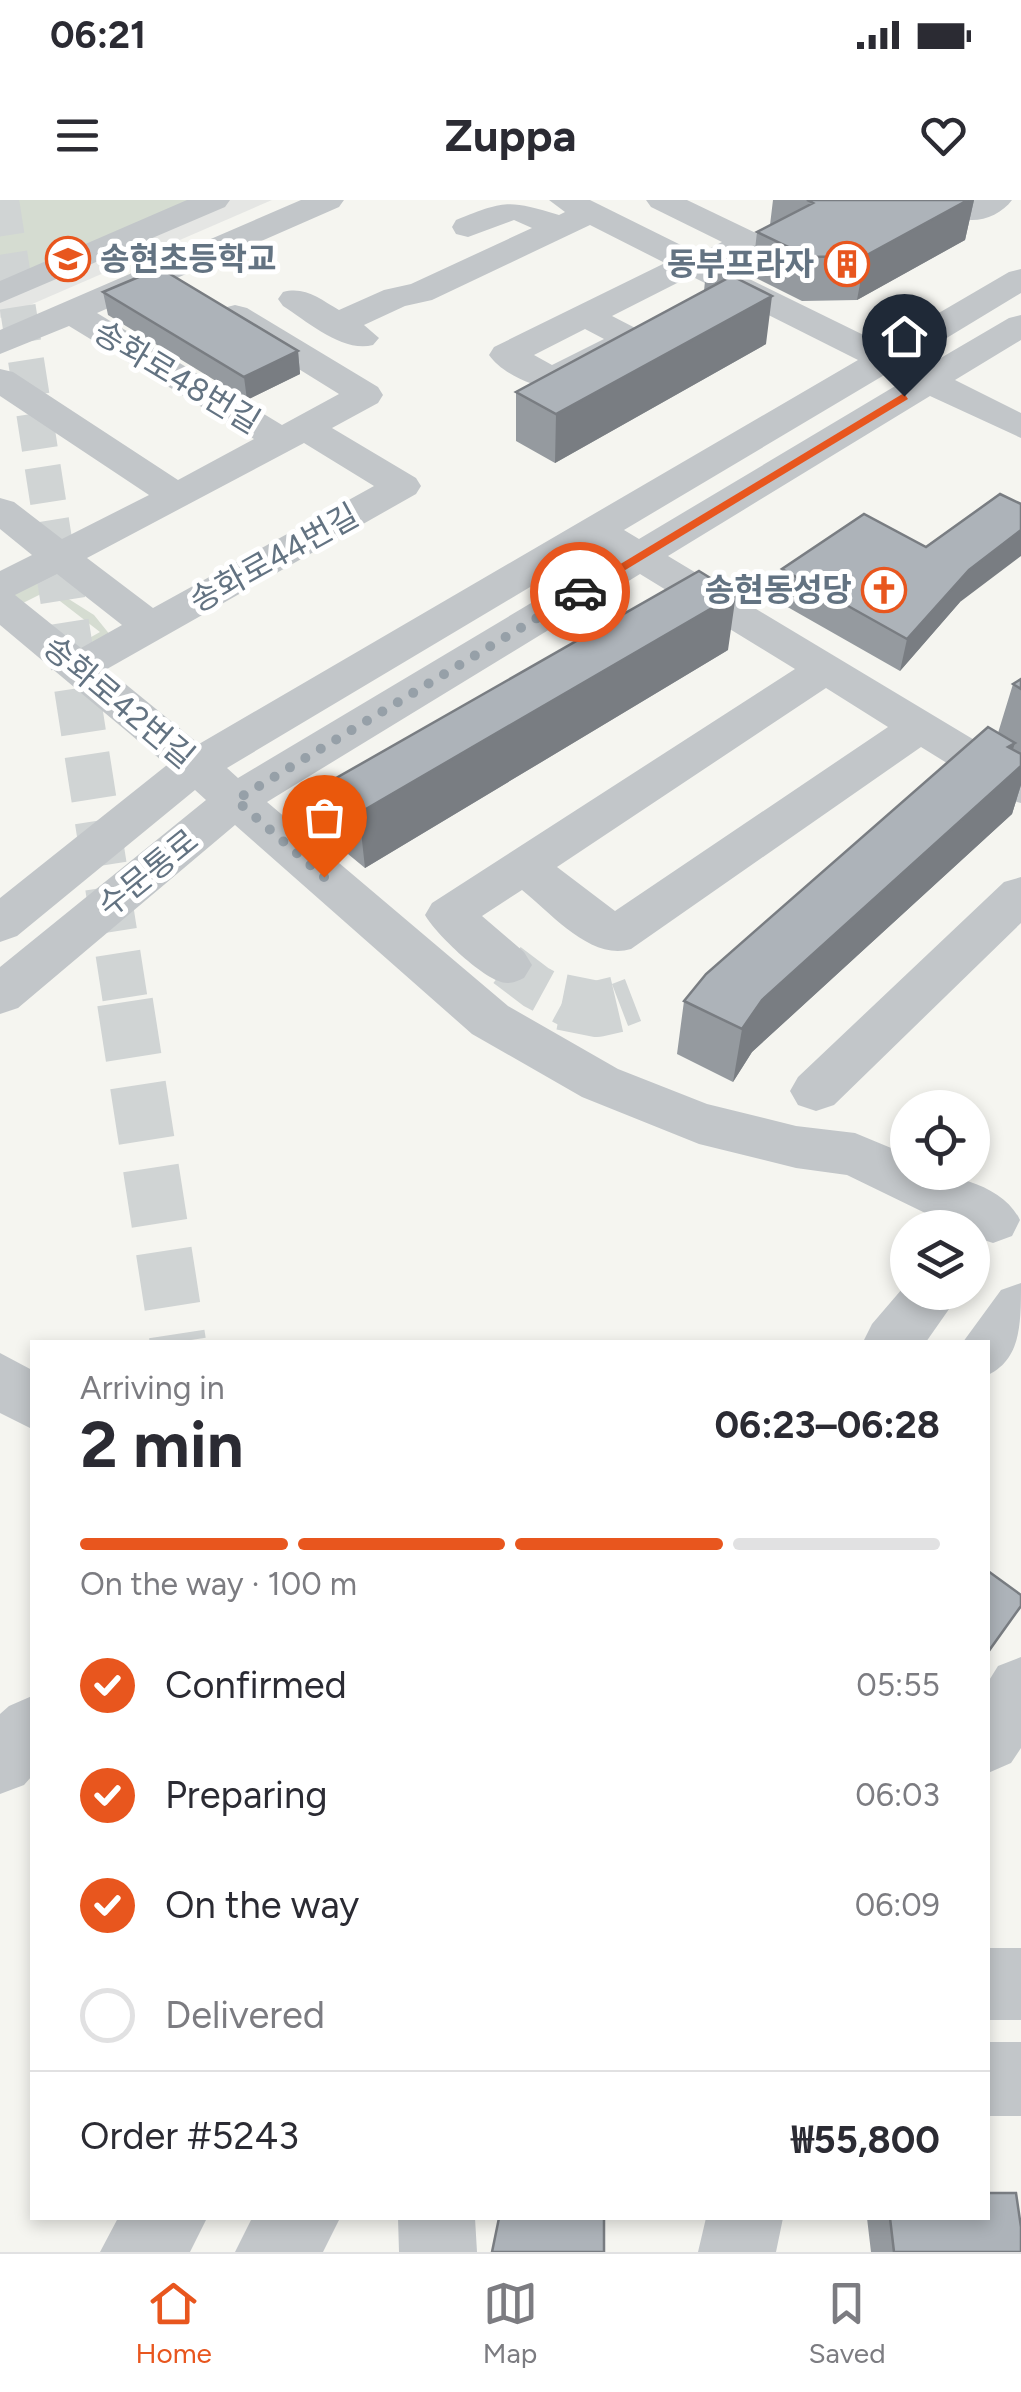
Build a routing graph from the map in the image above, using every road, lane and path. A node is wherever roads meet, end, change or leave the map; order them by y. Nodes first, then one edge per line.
1 (214, 200) edge
2 (328, 200) edge
3 (662, 200) edge
4 (572, 213) edge
5 (468, 227) dead end
6 (427, 252) dead end
7 (699, 266) junction
8 (368, 270) dead end
9 (476, 277) junction
10 (1021, 279) edge
11 (188, 286) junction
12 (0, 293) edge
13 (295, 300) dead end
14 (423, 301) junction
15 (70, 312) junction
16 (586, 316) dead end
17 (1021, 326) edge
18 (0, 343) edge
19 (884, 360) junction
20 (0, 380) edge
21 (928, 382) junction
22 (1021, 428) edge
23 (295, 435) junction
24 (177, 496) junction
25 (0, 510) edge
26 (596, 530) junction
27 (61, 554) junction
28 (640, 556) junction
29 (0, 587) edge
30 (0, 604) edge
31 (150, 627) junction
32 (79, 667) junction
33 (825, 670) junction
34 (919, 726) junction
35 (196, 766) junction
36 (1021, 788) edge
37 (236, 800) junction
38 (524, 866) junction
39 (1021, 894) edge
40 (0, 924) edge
41 (0, 936) edge
42 (47, 956) junction
43 (507, 965) tunnel mouth
44 (0, 994) edge
45 (816, 1092) dead end
46 (996, 1217) edge
47 (1021, 1307) edge
48 (918, 1310) edge
49 (894, 1340) edge
50 (990, 1347) edge
51 (0, 1379) edge
52 (30, 1402) edge
53 (1021, 1689) edge
54 (30, 1732) edge
55 (990, 1737) edge
56 (0, 1763) edge
57 (30, 1794) edge
58 (990, 1984) edge
59 (1021, 1984) edge
60 (990, 2079) edge
61 (1021, 2079) edge
62 (166, 2220) edge
63 (299, 2220) edge
64 (437, 2220) edge
65 (744, 2220) edge
66 (139, 2252) edge
67 (274, 2252) edge
68 (438, 2252) edge
69 (736, 2252) edge

1 - 12 street
2 - 11 street
3 - 7 street
4 - 5 street
4 - 7 street
4 - 9 street
6 - 9 street
7 - 16 street
7 - 19 street
8 - 14 street
9 - 14 street
10 - 19 street, 수문통로
11 - 15 street
11 - 23 street
13 - 14 street
15 - 18 street
15 - 23 street, 송화로48번길
17 - 21 street, 수문통로
19 - 21 street
19 - 26 street, 수문통로
20 - 24 street
21 - 22 street
21 - 28 street, 수문통로
23 - 24 street
23 - 31 street, 송화로44번길
24 - 27 street
25 - 27 street, 송화로44번길
26 - 28 street
26 - 35 street, 수문통로
27 - 29 street
27 - 31 street, 송화로44번길
28 - 33 street
28 - 37 street, 수문통로
30 - 32 street, 송화로42번길
31 - 32 street
32 - 35 street, 송화로42번길
33 - 34 street
33 - 38 street
34 - 36 street
34 - 38 street
35 - 37 street, 송화로42번길
35 - 40 street, 수문통로
37 - 42 street, 수문통로
37 - 46 street, 송화로42번길
38 - 43 street
39 - 45 street
41 - 42 street
42 - 44 street, 수문통로
47 - 50 street
48 - 49 street
51 - 52 street
53 - 55 street
54 - 56 street
56 - 57 street
58 - 59 street
60 - 61 street
62 - 66 street
63 - 67 street
64 - 68 street
65 - 69 street

